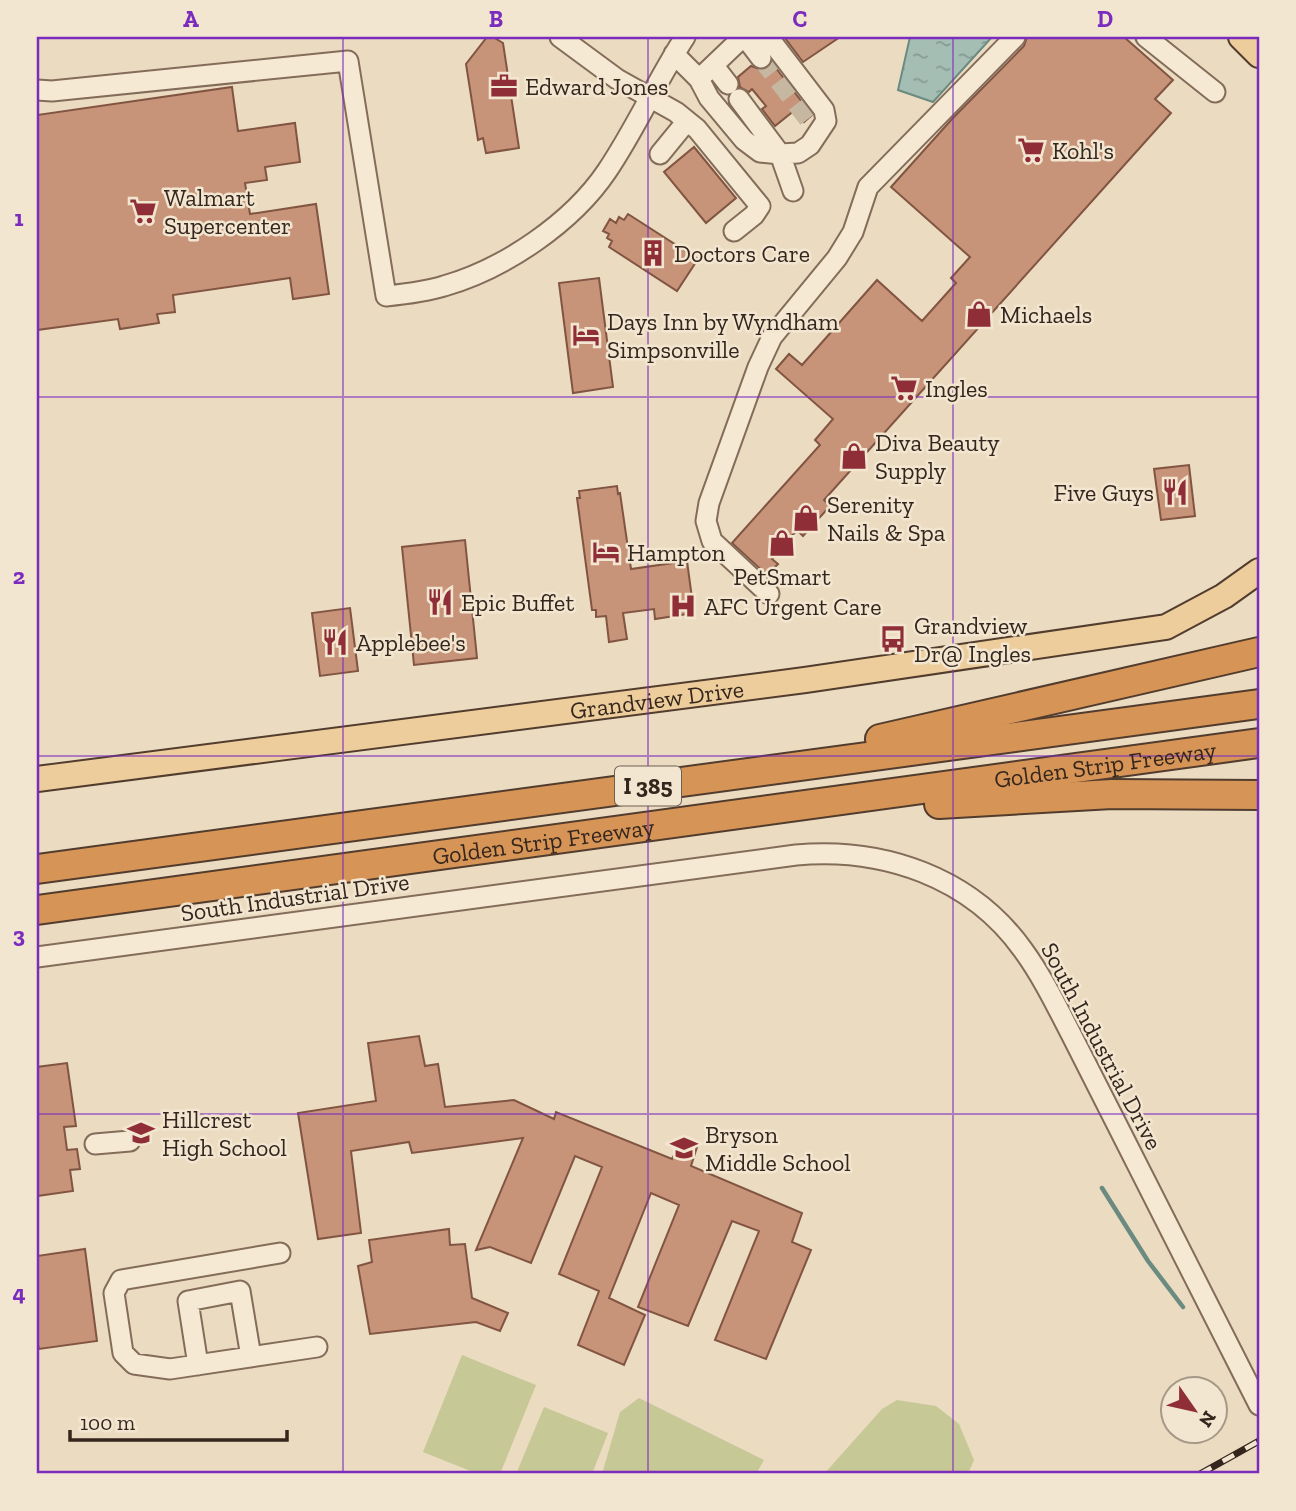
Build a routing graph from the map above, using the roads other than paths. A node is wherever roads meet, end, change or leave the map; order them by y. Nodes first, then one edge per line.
1 (560, 37) edge
2 (685, 37) edge
3 (744, 37) edge
4 (762, 37) edge
5 (1015, 37) edge
6 (1146, 37) edge
7 (1241, 37) edge
8 (674, 54) junction
9 (1259, 55) edge
10 (761, 58) tunnel mouth
11 (707, 73) junction
12 (37, 90) edge
13 (1215, 92) dead end
14 (648, 98) junction
15 (687, 121) junction
16 (660, 154) dead end
17 (780, 155) junction
18 (793, 191) dead end
19 (734, 231) dead end
20 (1259, 570) edge
21 (769, 594) dead end
22 (1259, 652) edge
23 (1259, 704) edge
24 (1259, 744) edge
25 (712, 778) junction
26 (37, 779) edge
27 (1259, 796) edge
28 (712, 818) junction
29 (37, 869) edge
30 (37, 909) edge
31 (37, 957) edge
32 (130, 1141) dead end
33 (96, 1144) dead end
34 (280, 1253) dead end
35 (192, 1268) junction
36 (198, 1298) junction
37 (317, 1347) dead end
38 (251, 1357) junction
39 (198, 1364) junction
40 (1259, 1405) edge

1 - 14 street
2 - 8 street
3 - 10 street
3 - 11 street
4 - 17 street
5 - 21 street
6 - 13 street
7 - 9 main road
8 - 11 street
8 - 14 street
11 - 17 street
11 - 17 street
12 - 14 street
14 - 15 street
15 - 16 street
15 - 19 street
17 - 18 street
20 - 26 main road, Grandview Drive
22 - 25 highway
23 - 25 highway, Golden Strip Freeway / I 385
24 - 28 highway, Golden Strip Freeway / I 385
25 - 29 highway, Golden Strip Freeway / I 385
27 - 28 highway
28 - 30 highway, Golden Strip Freeway / I 385
31 - 40 street, South Industrial Drive
32 - 33 street
34 - 35 street
35 - 36 street
35 - 39 street
36 - 38 street
36 - 39 street
37 - 38 street
38 - 39 street

